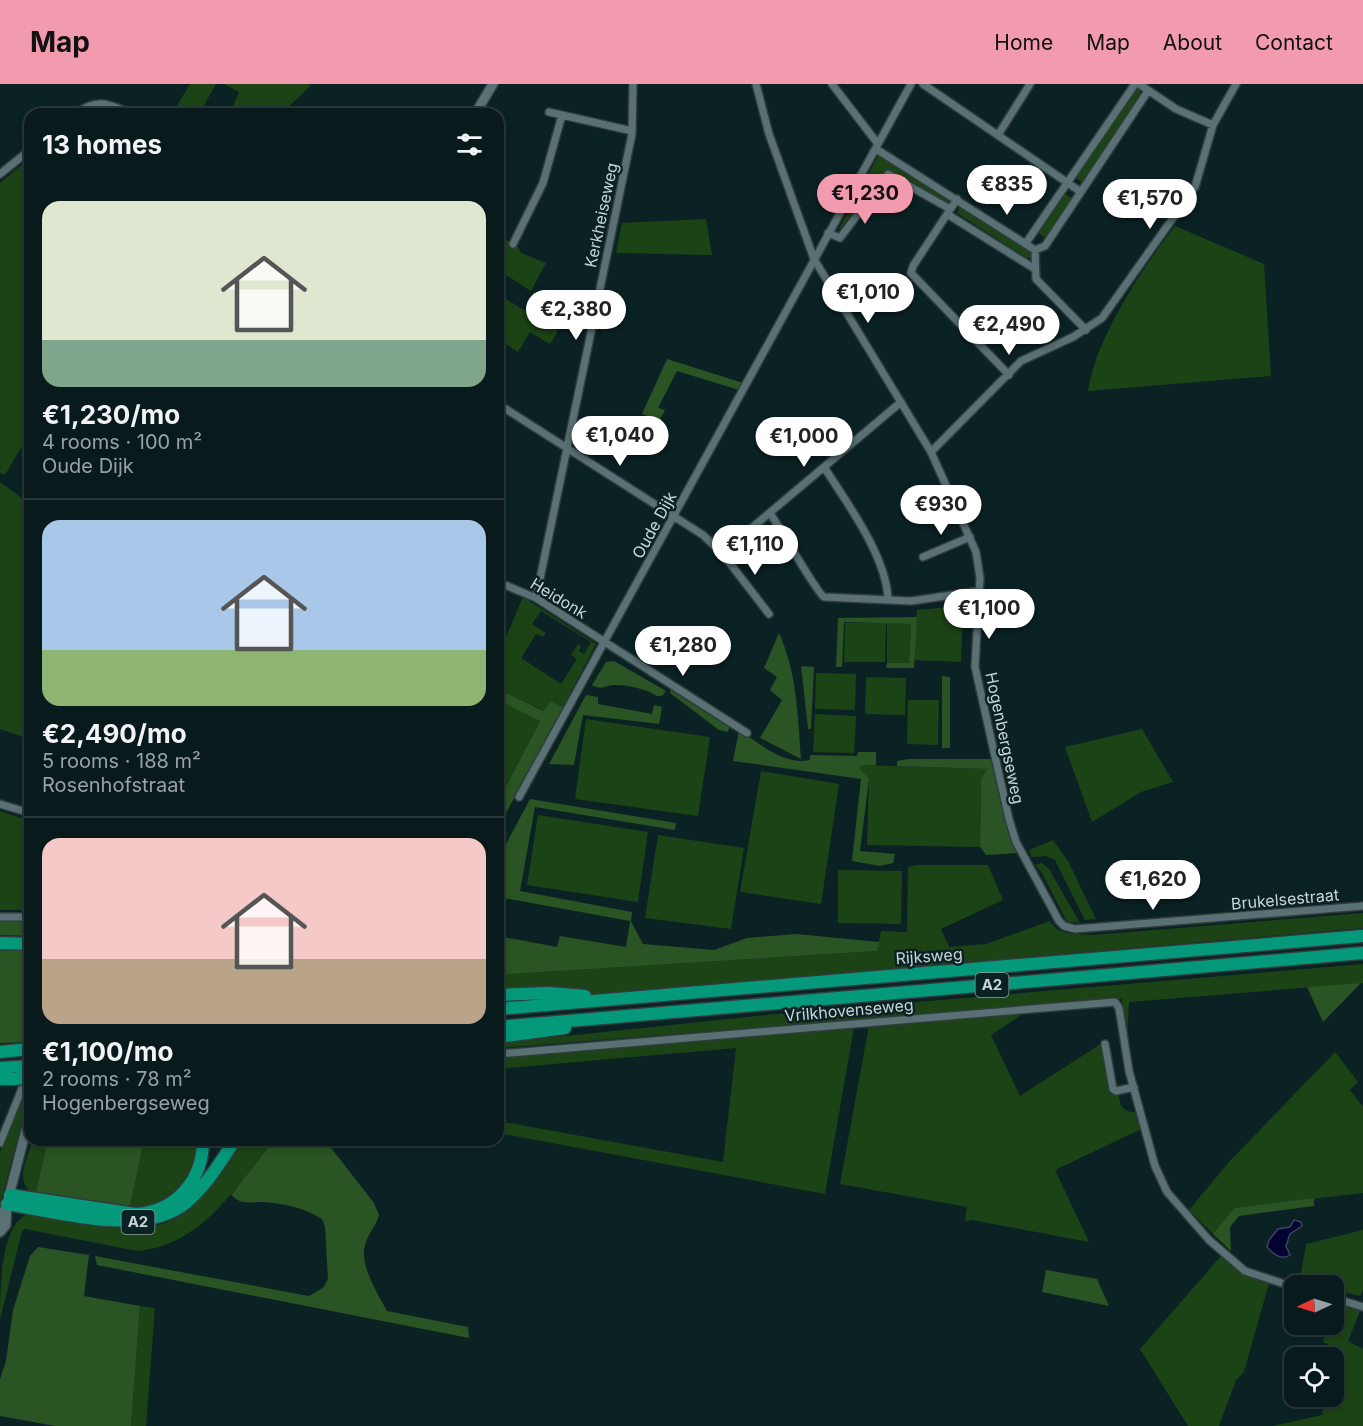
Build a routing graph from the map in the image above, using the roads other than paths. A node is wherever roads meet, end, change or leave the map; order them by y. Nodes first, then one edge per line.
1 (493, 84) edge
2 (633, 84) edge
3 (756, 84) edge
4 (832, 84) edge
5 (911, 84) edge
6 (923, 84) edge
7 (1030, 84) edge
8 (1137, 84) edge
9 (1236, 84) edge
10 (1148, 91) junction
11 (86, 108) edge
12 (118, 108) edge
13 (479, 108) edge
14 (549, 112) dead end
15 (562, 115) junction
16 (1213, 125) junction
17 (632, 131) junction
18 (998, 135) junction
19 (877, 146) junction
20 (24, 155) edge
21 (0, 174) edge
22 (1068, 183) junction
23 (1081, 192) junction
24 (957, 199) junction
25 (949, 212) junction
26 (828, 233) junction
27 (1026, 243) junction
28 (513, 244) dead end
29 (1035, 250) junction
30 (814, 259) junction
31 (1035, 269) junction
32 (1086, 330) junction
33 (1009, 375) junction
34 (900, 402) junction
35 (504, 408) edge
36 (567, 448) junction
37 (932, 452) junction
38 (824, 467) junction
39 (770, 513) junction
40 (675, 516) junction
41 (970, 537) junction
42 (722, 553) junction
43 (923, 557) dead end
44 (504, 585) edge
45 (980, 591) junction
46 (536, 598) junction
47 (888, 600) junction
48 (769, 614) dead end
49 (605, 641) junction
50 (747, 733) dead end
51 (519, 797) dead end
52 (0, 804) edge
53 (24, 811) edge
54 (1029, 866) joint
55 (1363, 906) edge
56 (0, 917) edge
57 (24, 917) edge
58 (1363, 936) edge
59 (0, 943) edge
60 (24, 944) edge
61 (1363, 953) edge
62 (504, 995) edge
63 (619, 998) junction
64 (504, 1008) edge
65 (621, 1016) junction
66 (504, 1026) edge
67 (504, 1036) edge
68 (1105, 1044) dead end
69 (24, 1050) edge
70 (0, 1052) edge
71 (504, 1053) edge
72 (0, 1068) edge
73 (24, 1068) edge
74 (15, 1073) junction
75 (24, 1076) edge
76 (0, 1079) edge
77 (24, 1083) edge
78 (1134, 1087) junction
79 (24, 1138) edge
80 (0, 1143) edge
81 (202, 1146) edge
82 (231, 1146) edge
83 (9, 1199) junction
84 (0, 1220) edge
85 (0, 1231) edge
86 (1284, 1284) edge
87 (1344, 1301) edge
88 (1362, 1306) edge

1 - 13 main road
2 - 17 street, Kerkheiseweg
3 - 30 street, Hogenbergseweg
4 - 19 street
5 - 19 street, Oude Dijk
6 - 18 street
7 - 18 street
8 - 10 street
8 - 22 street
9 - 16 street
10 - 16 street
10 - 23 street
11 - 12 street
14 - 15 street
15 - 17 street
15 - 28 street
16 - 32 street
17 - 36 street, Kerkheiseweg
18 - 22 street
19 - 24 street
19 - 26 street, Oude Dijk
20 - 21 street
22 - 23 street
22 - 27 street
23 - 29 street
24 - 25 street
24 - 27 street
25 - 26 street
25 - 31 street
25 - 33 street
26 - 30 street, Oude Dijk
27 - 29 street
29 - 31 street
30 - 34 street, Hogenbergseweg
30 - 40 street, Oude Dijk
31 - 32 street
32 - 33 street
33 - 37 street
34 - 37 street, Hogenbergseweg
34 - 38 street
35 - 36 street
36 - 40 street
36 - 46 street, Kerkheiseweg
37 - 41 street, Hogenbergseweg
38 - 39 street
38 - 47 street
39 - 42 street
39 - 47 street
40 - 42 street
40 - 49 street, Oude Dijk
41 - 43 street
41 - 45 street, Hogenbergseweg
42 - 48 street
44 - 46 street, Heidonk
45 - 47 street
45 - 54 street, Hogenbergseweg
46 - 49 street, Heidonk
49 - 50 street, Heidonk
49 - 51 street, Oude Dijk
52 - 53 street
54 - 55 street, Brukelsestraat
56 - 57 street
58 - 63 highway, Rijksweg / A2
59 - 60 highway
61 - 65 highway, Rijksweg / A2
62 - 63 highway, A2
63 - 64 highway, Rijksweg / A2
65 - 66 highway, Rijksweg / A2
65 - 67 highway, A2
68 - 78 street
69 - 70 highway
71 - 78 street, Vrilkhovenseweg
72 - 74 highway
73 - 74 highway, bridge
74 - 75 highway, bridge
74 - 76 highway
77 - 80 street
78 - 86 street, Vrilkhovenseweg
79 - 83 main road
81 - 83 highway, A2
82 - 83 highway, A2
83 - 84 main road
83 - 85 main road
87 - 88 street

